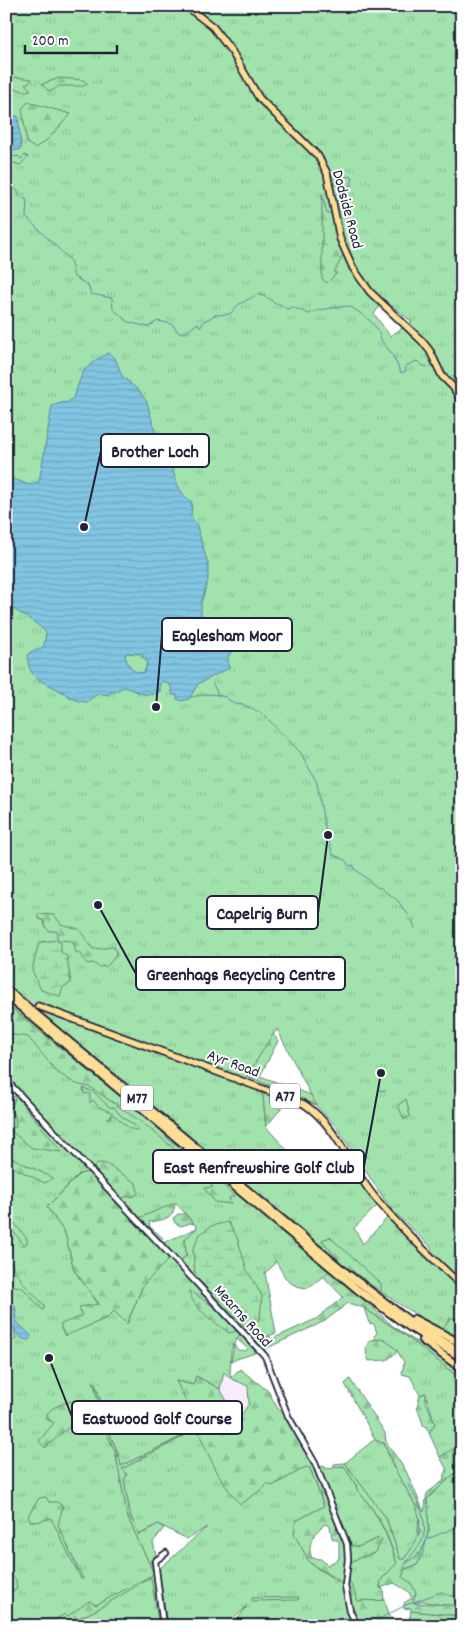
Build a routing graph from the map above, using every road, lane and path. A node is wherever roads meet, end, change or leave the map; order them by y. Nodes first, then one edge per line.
1 (186, 6) edge
2 (462, 401) edge
3 (6, 989) edge
4 (6, 995) edge
5 (38, 1006) tunnel mouth
6 (6, 1080) edge
7 (334, 1270) junction
8 (462, 1286) edge
9 (366, 1289) junction
10 (462, 1344) edge
11 (462, 1352) edge
12 (462, 1358) edge
13 (462, 1369) edge
14 (166, 1554) dead end
15 (163, 1626) edge
16 (357, 1626) edge

1 - 2 main road, Dodside Road
3 - 9 highway, M77
4 - 7 highway, M77
5 - 8 main road, Ayr Road / A77
6 - 16 street, Mearns Road
7 - 12 highway, M77
7 - 13 highway
9 - 10 highway
9 - 11 highway, M77
14 - 15 street

